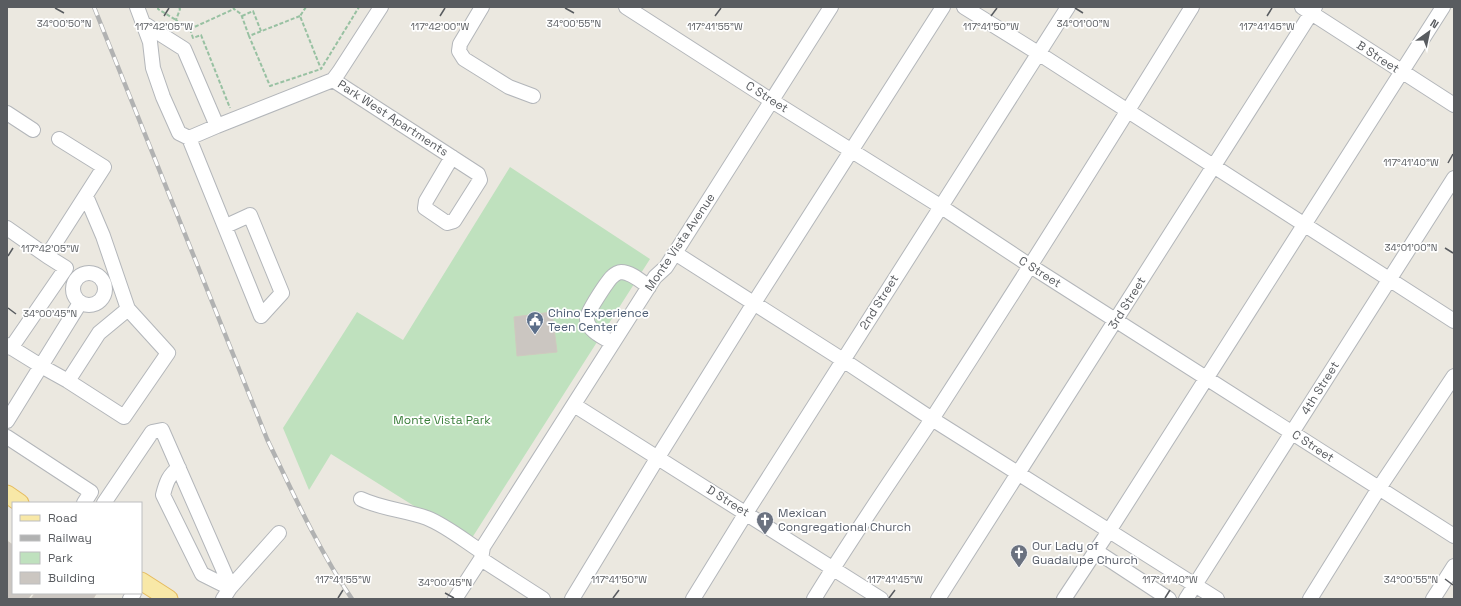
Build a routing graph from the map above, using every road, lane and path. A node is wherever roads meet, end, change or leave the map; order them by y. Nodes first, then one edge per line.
1 (137, 7) edge
2 (158, 7) edge
3 (179, 7) edge
4 (306, 7) edge
5 (359, 7) edge
6 (381, 7) edge
7 (482, 7) edge
8 (626, 7) edge
9 (831, 7) edge
10 (943, 7) edge
11 (964, 7) edge
12 (1068, 7) edge
13 (1192, 7) edge
14 (1443, 7) edge
15 (233, 8) edge
16 (1309, 9) edge
17 (242, 16) junction
18 (300, 16) junction
19 (176, 20) junction
20 (143, 23) junction
21 (190, 28) junction
22 (261, 32) junction
23 (249, 36) junction
24 (1038, 53) junction
25 (321, 69) junction
26 (1401, 72) junction
27 (333, 80) junction
28 (533, 96) dead end
29 (772, 100) junction
30 (1454, 105) edge
31 (1127, 112) junction
32 (7, 113) edge
33 (234, 119) junction
34 (217, 126) junction
35 (33, 130) dead end
36 (189, 138) junction
37 (59, 139) dead end
38 (852, 150) junction
39 (452, 156) junction
40 (1214, 167) junction
41 (1454, 178) edge
42 (86, 196) junction
43 (940, 206) junction
44 (1304, 225) junction
45 (226, 226) junction
46 (7, 228) edge
47 (675, 253) junction
48 (47, 256) junction
49 (1029, 265) junction
50 (66, 268) junction
51 (78, 277) junction
52 (1389, 280) junction
53 (649, 287) junction
54 (80, 303) junction
55 (754, 303) junction
56 (128, 309) junction
57 (1117, 320) junction
58 (1454, 321) edge
59 (613, 343) junction
60 (9, 346) edge
61 (843, 360) junction
62 (41, 366) junction
63 (1454, 376) edge
64 (1206, 378) junction
65 (68, 381) junction
66 (574, 405) junction
67 (932, 419) junction
68 (7, 421) edge
69 (1292, 432) junction
70 (7, 437) edge
71 (658, 457) junction
72 (179, 468) junction
73 (1019, 473) junction
74 (1379, 488) junction
75 (7, 494) edge
76 (362, 499) dead end
77 (19, 502) edge
78 (85, 502) edge
79 (105, 502) edge
80 (746, 513) junction
81 (1109, 531) junction
82 (279, 533) dead end
83 (1454, 536) edge
84 (1096, 551) junction
85 (481, 556) junction
86 (1454, 566) edge
87 (833, 568) junction
88 (1195, 585) junction
89 (142, 586) edge
90 (226, 593) edge
91 (169, 599) edge
92 (455, 599) edge
93 (543, 599) edge
94 (572, 599) edge
95 (693, 599) edge
96 (814, 599) edge
97 (881, 599) edge
98 (938, 599) edge
99 (1064, 599) edge
100 (1169, 599) edge
101 (1186, 599) edge
102 (1217, 599) edge
103 (1310, 599) edge
104 (1433, 599) edge

1 - 20 street
2 - 19 path
3 - 19 path
4 - 18 path
5 - 25 path
6 - 27 street, Park West Apartments
7 - 28 street
8 - 29 street, C Street
9 - 29 street, Monte Vista Avenue
10 - 38 street
11 - 24 street
12 - 24 street, 2nd Street
13 - 31 street
14 - 26 street
15 - 17 path
15 - 21 path
16 - 26 street, B Street
16 - 40 street, 3rd Street
17 - 22 path
17 - 23 path
18 - 22 path
18 - 25 path
19 - 21 path
20 - 34 street
20 - 36 street
21 - 33 path
22 - 23 path
23 - 25 path
24 - 31 street
24 - 43 street, 2nd Street
26 - 30 street, B Street
26 - 44 street
27 - 33 street, Park West Apartments
27 - 39 street, Park West Apartments
29 - 38 street, C Street
29 - 47 street, Monte Vista Avenue
31 - 40 street
31 - 49 street
32 - 35 street
33 - 34 street, Park West Apartments
34 - 36 street, Park West Apartments
36 - 45 street
37 - 42 street
38 - 43 street, C Street
38 - 55 street
39 - 39 street, Park West Apartments
40 - 44 street
40 - 57 street, 3rd Street
41 - 52 street, 4th Street
42 - 48 street
42 - 56 street
43 - 49 street, C Street
43 - 61 street, 2nd Street
44 - 52 street
44 - 64 street
45 - 45 street
46 - 48 street
47 - 53 street, Monte Vista Avenue
47 - 55 street
48 - 50 street
49 - 57 street, C Street
49 - 67 street
50 - 51 street
50 - 60 street
51 - 54 street
51 - 54 street
52 - 58 street
52 - 69 street, 4th Street
53 - 59 street, Monte Vista Avenue
53 - 59 street
54 - 62 street
55 - 61 street
55 - 71 street
56 - 65 street
56 - 65 street
57 - 64 street, C Street
57 - 73 street, 3rd Street
59 - 66 street, Monte Vista Avenue
60 - 62 street
61 - 67 street
61 - 80 street, 2nd Street
62 - 65 street
62 - 68 street
63 - 74 street
64 - 69 street, C Street
64 - 81 street
66 - 71 street, D Street
66 - 85 street, Monte Vista Avenue
67 - 73 street
67 - 87 street
69 - 74 street, C Street
69 - 88 street, 4th Street
70 - 78 street
71 - 80 street, D Street
71 - 94 street
72 - 79 street
72 - 90 street
72 - 90 street
73 - 81 street
73 - 98 street, 3rd Street
74 - 83 street, C Street
74 - 103 street
75 - 77 main road
76 - 85 street
80 - 87 street, D Street
80 - 95 street, 2nd Street
81 - 84 street
81 - 88 street
82 - 90 street
84 - 99 street
84 - 100 street
85 - 92 street, Monte Vista Avenue
85 - 93 street
86 - 104 street
87 - 96 street
87 - 97 street, D Street
88 - 101 street, 4th Street
88 - 102 street
89 - 91 main road

